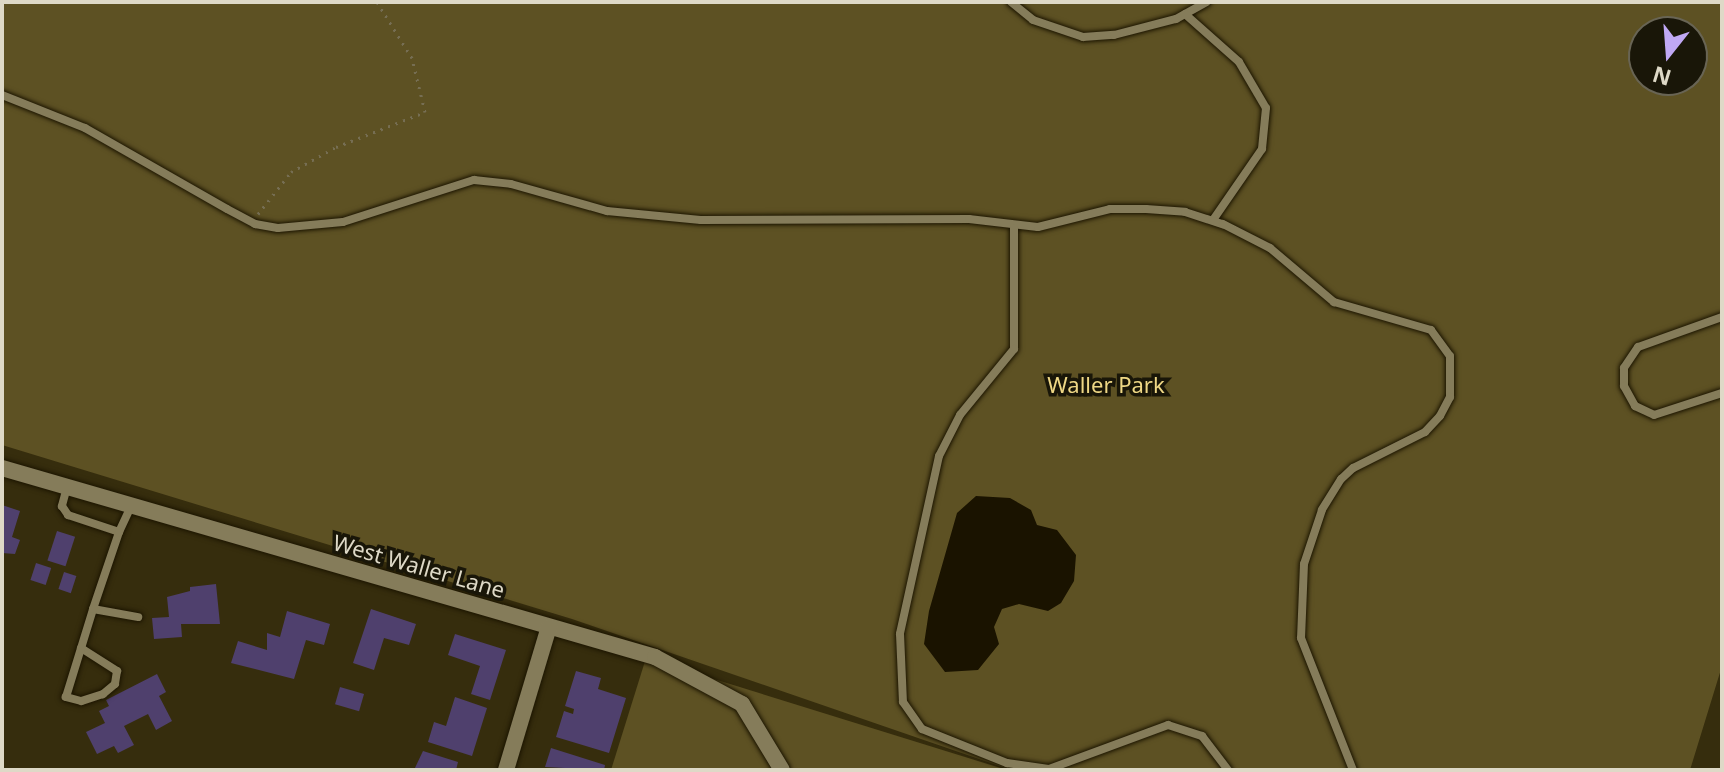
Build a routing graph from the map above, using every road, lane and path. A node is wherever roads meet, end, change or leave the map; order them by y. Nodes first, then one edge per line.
1 (377, 2) edge
2 (1011, 2) edge
3 (1207, 2) edge
4 (1185, 14) junction
5 (2, 95) edge
6 (1213, 220) junction
7 (255, 224) junction
8 (1014, 228) junction
9 (1722, 317) edge
10 (1722, 393) edge
11 (2, 468) edge
12 (67, 487) junction
13 (131, 505) junction
14 (119, 532) junction
15 (93, 609) junction
16 (138, 617) dead end
17 (549, 627) junction
18 (81, 648) junction
19 (506, 770) edge
20 (782, 770) edge
21 (1228, 770) edge
22 (1353, 770) edge

1 - 7 path
2 - 4 lane
3 - 4 lane
4 - 6 lane
5 - 7 lane
6 - 8 lane
6 - 22 lane
7 - 8 lane
8 - 21 lane
9 - 10 lane
11 - 12 street, West Waller Lane
12 - 13 street, West Waller Lane
12 - 14 lane
13 - 14 lane
13 - 17 street, West Waller Lane
14 - 15 lane
15 - 16 lane
15 - 18 lane
17 - 19 street
17 - 20 street, West Waller Lane
18 - 18 lane

